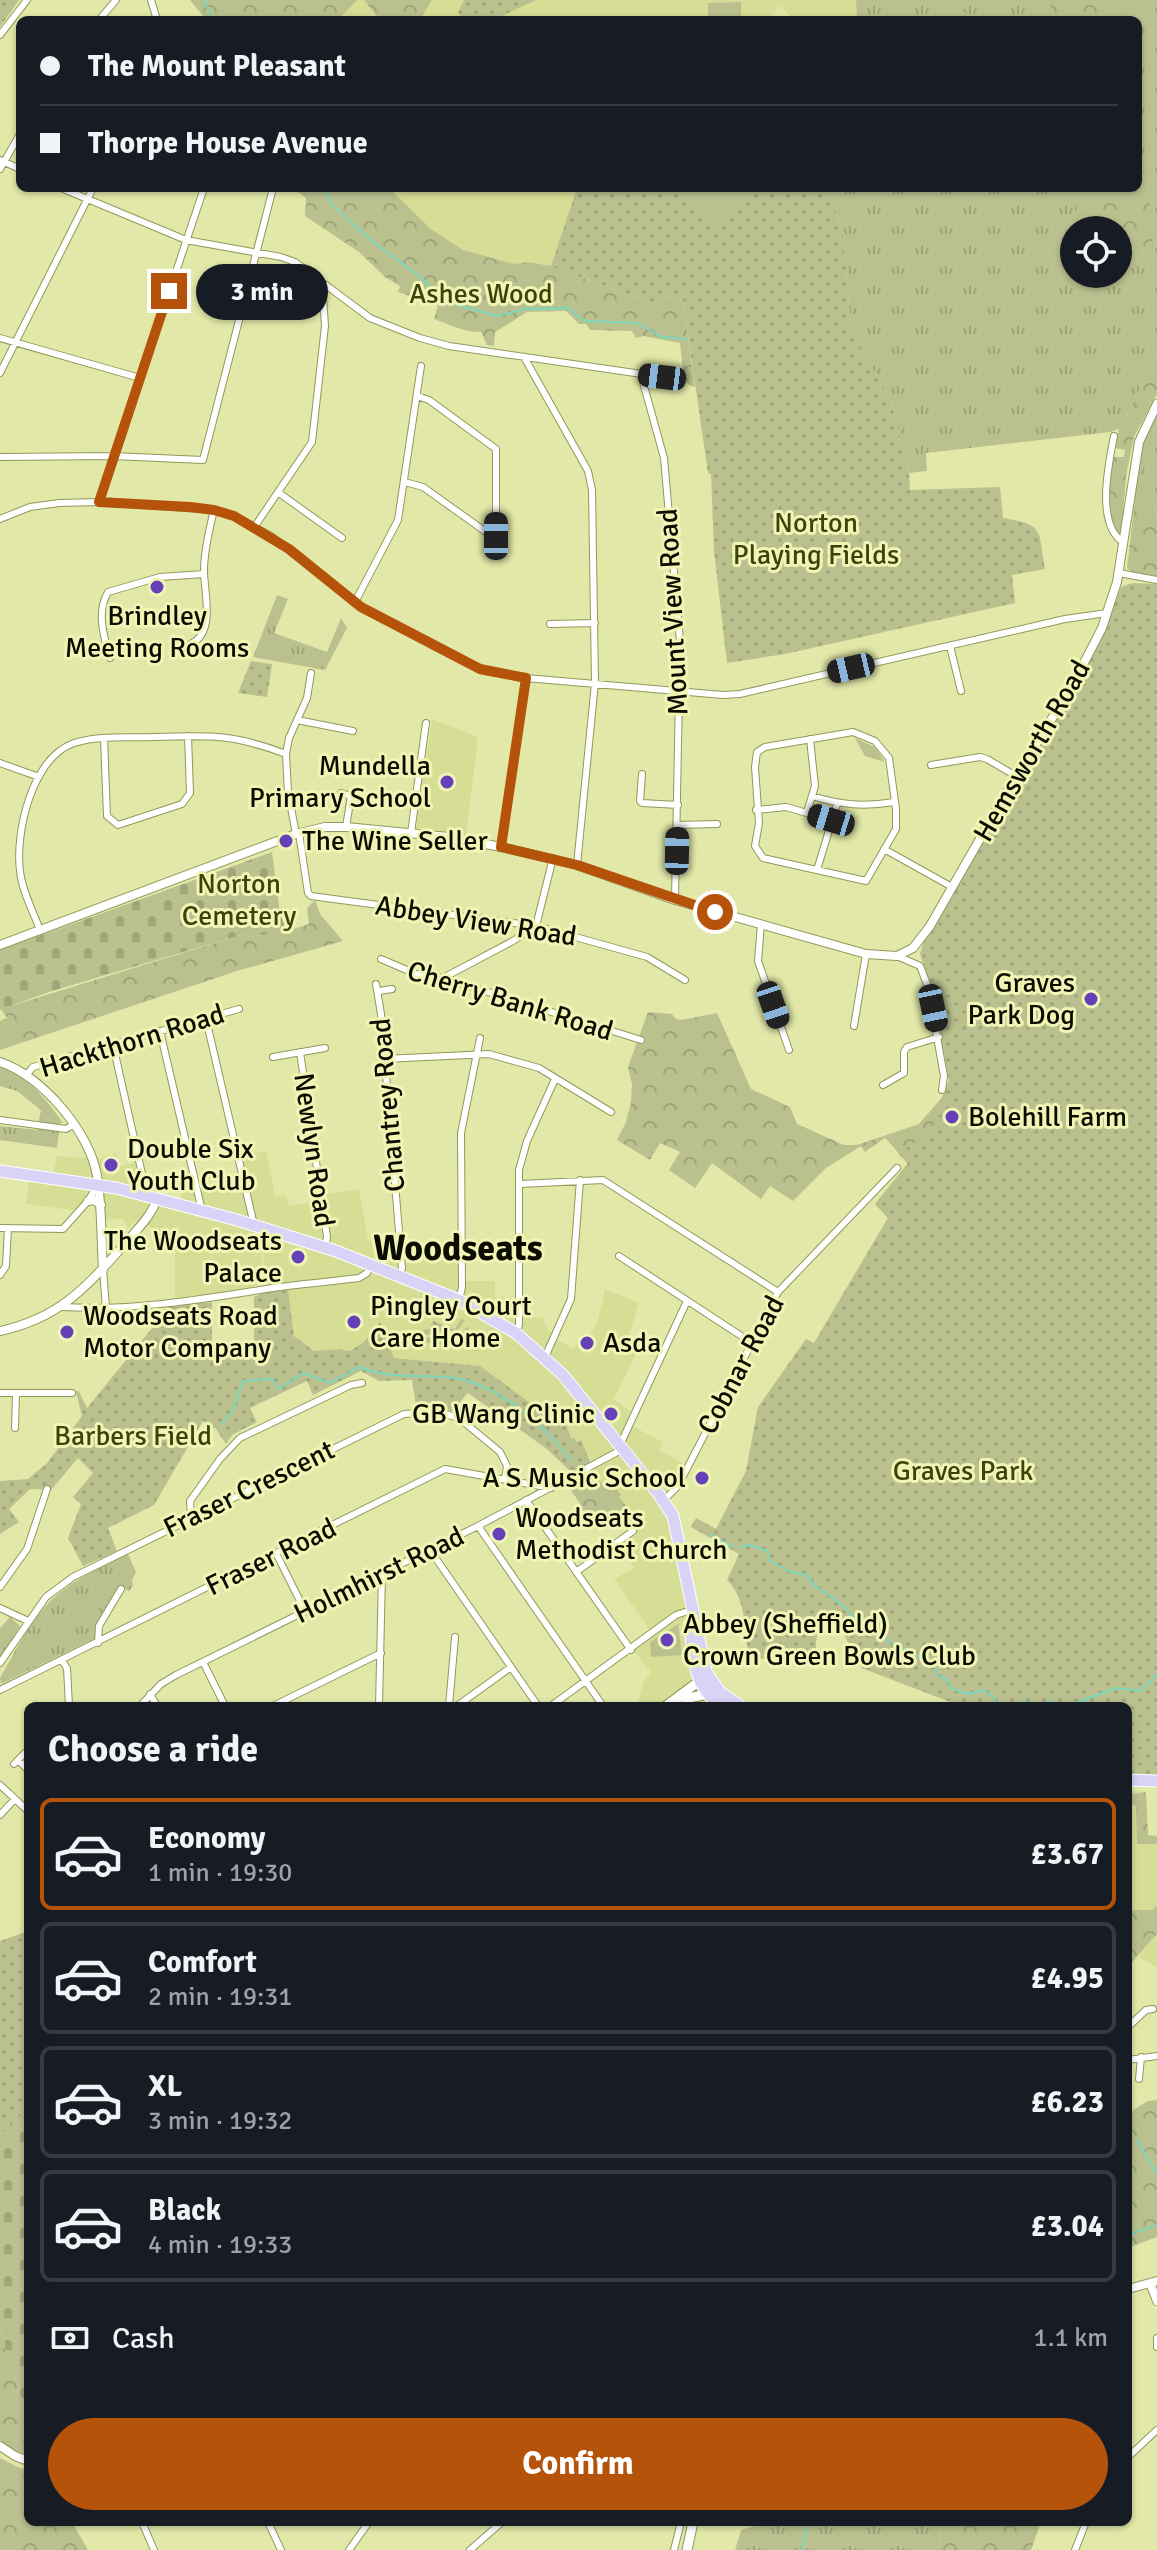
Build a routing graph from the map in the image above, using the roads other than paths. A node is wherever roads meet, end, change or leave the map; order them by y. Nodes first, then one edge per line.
1 (27, 0) edge
2 (116, 0) edge
3 (102, 16) edge
4 (0, 35) edge
5 (16, 140) edge
6 (1, 163) edge
7 (70, 192) edge
8 (91, 192) edge
9 (203, 192) edge
10 (272, 192) dead end
11 (88, 200) junction
12 (186, 240) junction
13 (257, 253) junction
14 (322, 282) junction
15 (0, 338) edge
16 (15, 344) junction
17 (524, 357) junction
18 (421, 366) dead end
19 (0, 373) edge
20 (641, 375) junction
21 (140, 378) junction
22 (683, 380) dead end
23 (417, 396) junction
24 (1157, 404) edge
25 (1114, 436) dead end
26 (1111, 451) junction
27 (1122, 453) dead end
28 (113, 456) junction
29 (0, 457) edge
30 (405, 482) junction
31 (279, 493) junction
32 (99, 502) junction
33 (214, 510) junction
34 (0, 519) edge
35 (255, 526) junction
36 (342, 538) dead end
37 (1123, 542) junction
38 (1119, 573) junction
39 (204, 574) junction
40 (1157, 580) edge
41 (355, 602) junction
42 (1107, 613) junction
43 (595, 623) junction
44 (550, 624) dead end
45 (188, 645) dead end
46 (950, 646) junction
47 (110, 658) dead end
48 (311, 673) dead end
49 (526, 678) junction
50 (595, 683) junction
51 (681, 690) junction
52 (298, 691) dead end
53 (961, 691) dead end
54 (308, 693) junction
55 (297, 720) junction
56 (426, 723) dead end
57 (353, 731) dead end
58 (188, 736) junction
59 (104, 738) junction
60 (810, 739) junction
61 (286, 754) junction
62 (0, 763) edge
63 (931, 765) dead end
64 (642, 774) dead end
65 (1016, 776) junction
66 (39, 777) junction
67 (341, 793) dead end
68 (812, 796) junction
69 (894, 802) junction
70 (837, 804) junction
71 (678, 805) junction
72 (756, 810) junction
73 (807, 812) junction
74 (831, 820) junction
75 (717, 824) dead end
76 (677, 825) junction
77 (346, 827) junction
78 (411, 833) junction
79 (297, 834) junction
80 (501, 847) junction
81 (884, 849) junction
82 (553, 858) junction
83 (577, 865) junction
84 (817, 870) junction
85 (952, 887) junction
86 (675, 900) junction
87 (761, 924) junction
88 (536, 926) junction
89 (40, 930) junction
90 (0, 945) edge
91 (913, 948) junction
92 (866, 954) junction
93 (897, 956) junction
94 (381, 959) dead end
95 (920, 966) junction
96 (443, 978) junction
97 (685, 980) dead end
98 (392, 989) dead end
99 (239, 1009) dead end
100 (206, 1019) junction
101 (854, 1026) dead end
102 (160, 1031) junction
103 (939, 1037) junction
104 (480, 1038) dead end
105 (641, 1040) dead end
106 (113, 1045) junction
107 (325, 1048) dead end
108 (789, 1050) dead end
109 (300, 1052) junction
110 (477, 1053) junction
111 (273, 1057) dead end
112 (384, 1059) junction
113 (0, 1062) edge
114 (27, 1074) junction
115 (555, 1079) junction
116 (883, 1085) dead end
117 (942, 1090) dead end
118 (611, 1112) dead end
119 (0, 1120) edge
120 (73, 1125) junction
121 (93, 1162) junction
122 (897, 1168) dead end
123 (0, 1171) edge
124 (580, 1180) junction
125 (79, 1181) junction
126 (98, 1184) junction
127 (520, 1184) junction
128 (152, 1197) junction
129 (88, 1201) junction
130 (101, 1205) junction
131 (202, 1211) junction
132 (254, 1226) junction
133 (4, 1228) edge
134 (325, 1248) junction
135 (619, 1256) dead end
136 (371, 1264) junction
137 (103, 1269) junction
138 (0, 1275) edge
139 (400, 1275) junction
140 (778, 1292) junction
141 (459, 1300) junction
142 (687, 1301) junction
143 (62, 1307) junction
144 (106, 1308) junction
145 (0, 1331) edge
146 (516, 1333) junction
147 (752, 1343) junction
148 (545, 1357) junction
149 (362, 1383) dead end
150 (0, 1393) edge
151 (16, 1393) junction
152 (72, 1393) dead end
153 (15, 1428) dead end
154 (621, 1447) junction
155 (505, 1480) junction
156 (551, 1488) junction
157 (47, 1489) dead end
158 (526, 1500) junction
159 (663, 1501) junction
160 (191, 1518) junction
161 (478, 1526) junction
162 (629, 1531) dead end
163 (430, 1550) junction
164 (277, 1555) junction
165 (576, 1572) junction
166 (382, 1574) junction
167 (0, 1587) edge
168 (121, 1589) dead end
169 (0, 1608) edge
170 (691, 1610) junction
171 (305, 1611) junction
172 (28, 1621) junction
173 (455, 1637) dead end
174 (98, 1643) junction
175 (631, 1650) junction
176 (381, 1653) junction
177 (1, 1660) edge
178 (62, 1661) junction
179 (203, 1662) junction
180 (511, 1667) junction
181 (586, 1680) junction
182 (704, 1681) junction
183 (0, 1690) edge
184 (706, 1693) junction
185 (150, 1694) junction
186 (679, 1697) junction
187 (69, 1702) edge
188 (143, 1702) edge
189 (155, 1702) edge
190 (223, 1702) edge
191 (281, 1702) edge
192 (379, 1702) edge
193 (449, 1702) edge
194 (463, 1702) edge
195 (535, 1702) edge
196 (556, 1702) edge
197 (600, 1702) edge
198 (672, 1702) edge
199 (716, 1702) edge
200 (734, 1702) edge
201 (24, 1754) edge
202 (24, 1767) edge
203 (1132, 1780) edge
204 (1152, 1781) edge
205 (0, 1785) edge
206 (1132, 1786) edge
207 (15, 1799) junction
208 (24, 1807) edge
209 (0, 1815) edge
210 (1153, 2009) dead end
211 (1132, 2014) edge
212 (1136, 2018) junction
213 (1132, 2022) edge
214 (1157, 2056) edge
215 (1141, 2057) junction
216 (1132, 2059) edge
217 (1139, 2079) dead end
218 (1154, 2282) edge
219 (1132, 2288) edge
220 (1157, 2301) edge
221 (1157, 2338) edge
222 (1157, 2347) edge
223 (1157, 2430) edge
224 (0, 2446) edge
225 (1132, 2453) edge
226 (24, 2459) edge
227 (144, 2526) edge
228 (270, 2526) edge
229 (366, 2526) edge
230 (497, 2526) edge
231 (680, 2526) edge
232 (692, 2526) edge
233 (1084, 2526) edge
234 (154, 2550) edge
235 (281, 2550) edge
236 (349, 2550) edge
237 (470, 2550) edge
238 (674, 2550) edge
239 (687, 2550) edge
240 (1075, 2550) edge

1 - 4 street
2 - 3 street
5 - 6 street
7 - 11 street
8 - 11 street
9 - 12 street
10 - 13 street
11 - 12 street
11 - 16 street
12 - 13 street
12 - 21 street
13 - 14 street
13 - 28 street
14 - 17 street
14 - 31 street
15 - 16 street
16 - 19 street
16 - 21 street
17 - 20 street
17 - 43 street
18 - 23 street
20 - 22 street
20 - 51 street, Mount View Road
21 - 28 street
23 - 30 street
23 - 30 street
24 - 37 street, Hemsworth Road
25 - 26 street
26 - 27 street
26 - 37 street
28 - 29 street
28 - 32 street
30 - 41 street
31 - 35 street
31 - 36 street
32 - 33 street
32 - 34 street
33 - 35 street
33 - 39 street
35 - 41 street
37 - 38 street, Hemsworth Road
38 - 40 street
38 - 42 street, Hemsworth Road
39 - 45 street
39 - 47 street
41 - 49 street
42 - 46 street
42 - 65 street, Hemsworth Road
43 - 44 street
43 - 50 street
46 - 51 street
46 - 53 street
48 - 54 street
49 - 50 street
49 - 80 street
50 - 51 street
50 - 83 street
51 - 71 street, Mount View Road
52 - 54 street
54 - 55 street
55 - 57 street
55 - 61 street
56 - 78 street
58 - 59 street
58 - 59 street
58 - 61 street
59 - 66 street
60 - 68 street
60 - 69 street
60 - 72 street
61 - 79 street
62 - 66 street
63 - 65 street
64 - 71 street
65 - 85 street, Hemsworth Road
66 - 89 street
67 - 77 street
68 - 70 street
68 - 73 street
69 - 70 street
69 - 81 street
70 - 74 street
71 - 76 street, Mount View Road
72 - 73 street
72 - 84 street
73 - 74 street
74 - 84 street
75 - 76 street
76 - 86 street, Mount View Road
77 - 78 street
77 - 79 street
78 - 80 street
79 - 88 street, Abbey View Road
79 - 89 street
80 - 82 street
81 - 84 street
81 - 85 street
82 - 83 street
82 - 88 street
83 - 86 street
85 - 91 street, Hemsworth Road
86 - 87 street
87 - 92 street
87 - 108 street
88 - 96 street
88 - 97 street, Abbey View Road
89 - 90 street
91 - 93 street
91 - 95 street
92 - 93 street
92 - 101 street
93 - 95 street
94 - 96 street, Cherry Bank Road
95 - 103 street
96 - 105 street, Cherry Bank Road
98 - 112 street, Chantrey Road
99 - 100 street, Hackthorn Road
100 - 102 street, Hackthorn Road
100 - 132 street
102 - 106 street, Hackthorn Road
102 - 131 street
103 - 116 street
103 - 117 street
104 - 110 street
106 - 114 street, Hackthorn Road
106 - 128 street
107 - 109 street
109 - 111 street
109 - 134 street, Newlyn Road
110 - 112 street
110 - 115 street
110 - 141 street
112 - 139 street, Chantrey Road
113 - 114 street
114 - 120 street
115 - 118 street
115 - 127 street
119 - 120 street
120 - 121 street
121 - 125 street
121 - 126 street
122 - 140 street, Cobnar Road
123 - 125 highway
124 - 127 street
124 - 140 street
124 - 148 street
125 - 126 highway
126 - 128 highway
126 - 129 street
126 - 130 street
127 - 146 street
128 - 131 highway
128 - 137 street
129 - 130 street
129 - 133 street
130 - 137 street
131 - 132 highway
132 - 134 highway
133 - 138 street
134 - 136 highway
135 - 142 street
136 - 139 highway
136 - 144 street
137 - 143 street
137 - 144 street
139 - 141 highway
140 - 147 street, Cobnar Road
141 - 146 highway
142 - 147 street
142 - 154 street
143 - 144 street
143 - 145 street
146 - 148 highway
147 - 159 street, Cobnar Road
148 - 154 highway
149 - 160 street
150 - 151 street
151 - 152 street
151 - 153 street
154 - 156 street, Holmhirst Road
154 - 159 highway
155 - 156 street, Fraser Road
155 - 160 street, Fraser Crescent
155 - 164 street, Fraser Road
156 - 158 street, Holmhirst Road
157 - 167 street
158 - 161 street, Holmhirst Road
158 - 165 street
159 - 170 highway
160 - 172 street, Fraser Crescent
161 - 163 street, Holmhirst Road
161 - 181 street
162 - 165 street
163 - 166 street, Holmhirst Road
163 - 180 street
164 - 171 street
164 - 174 street, Fraser Road
165 - 175 street
166 - 171 street, Holmhirst Road
166 - 176 street
168 - 174 street
169 - 172 street
170 - 175 street
170 - 182 highway
171 - 179 street, Holmhirst Road
172 - 177 street, Fraser Crescent
173 - 193 street
174 - 178 street, Fraser Road
175 - 181 street
176 - 191 street
176 - 192 street
178 - 183 street, Fraser Road
178 - 187 street
179 - 185 street, Holmhirst Road
179 - 190 street
180 - 194 street
180 - 195 street
181 - 196 street
181 - 197 street
182 - 184 highway
182 - 186 main road
182 - 200 highway
184 - 186 main road
184 - 199 highway
185 - 188 street, Holmhirst Road
185 - 189 street
186 - 198 main road
201 - 202 street
203 - 204 highway
204 - 206 highway
205 - 207 street
207 - 208 street
207 - 209 street
210 - 212 street
211 - 212 street
212 - 213 street
214 - 215 street
215 - 216 street
215 - 217 street
218 - 219 street
218 - 220 street
221 - 222 street
223 - 225 street
224 - 226 street
227 - 234 street
228 - 235 street
229 - 236 street
230 - 237 street
231 - 238 street
232 - 239 main road
233 - 240 street

